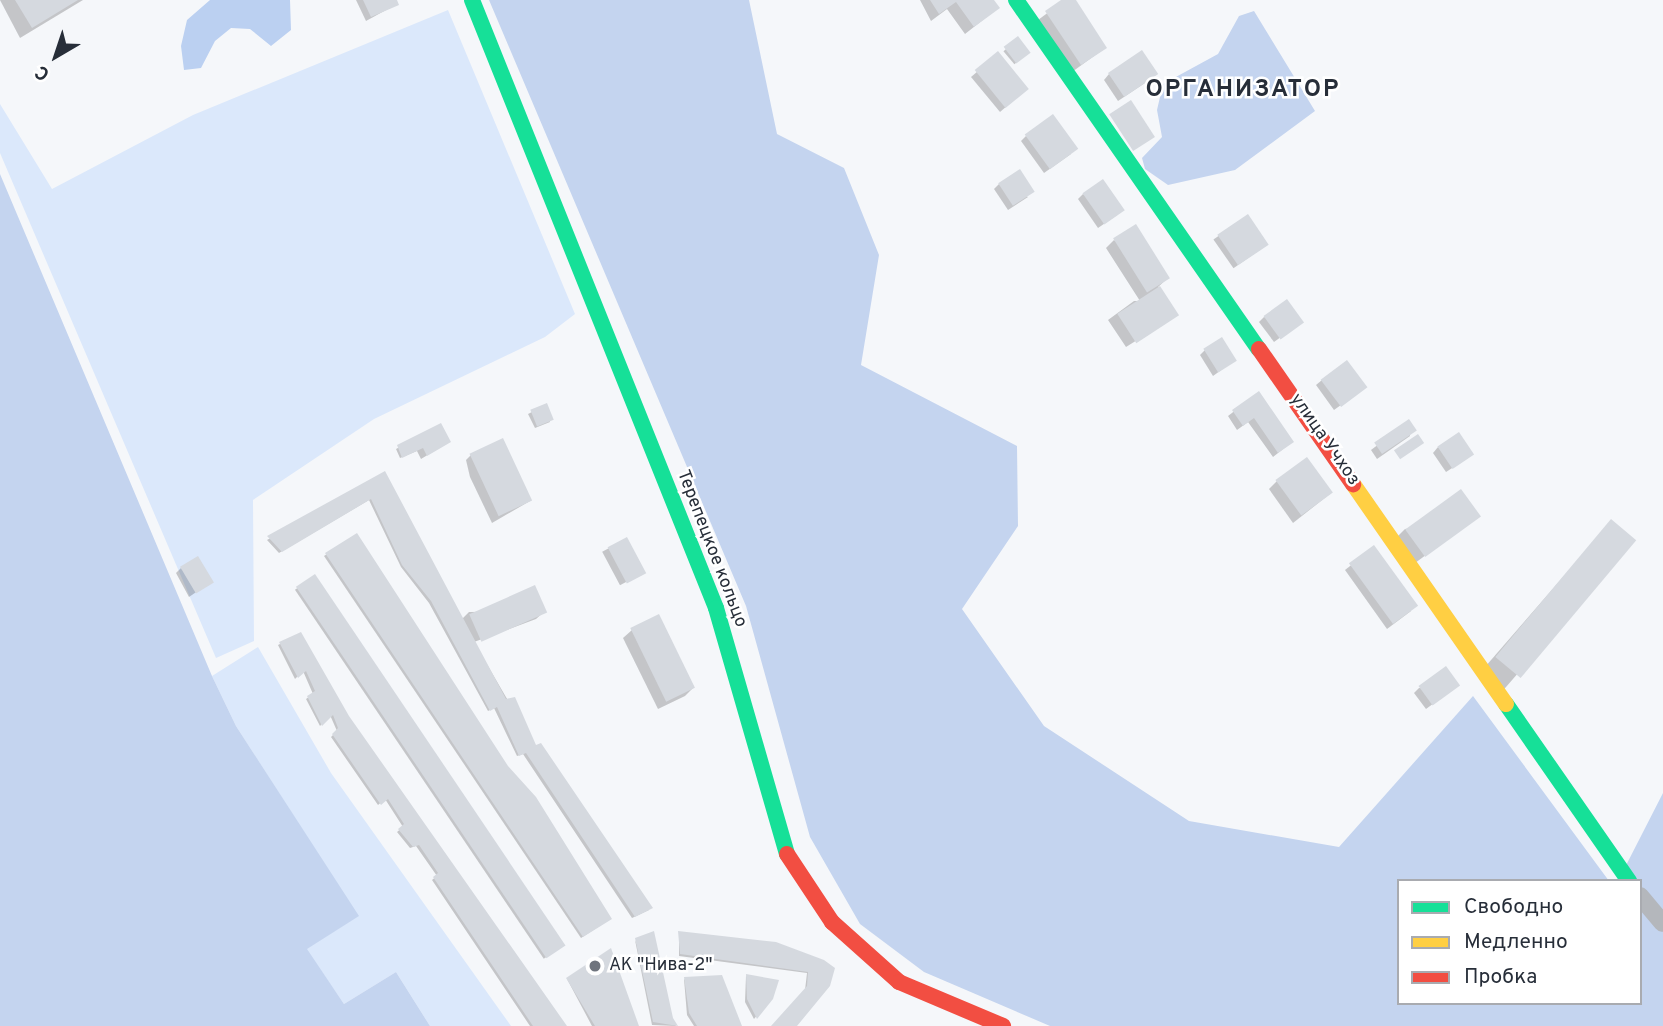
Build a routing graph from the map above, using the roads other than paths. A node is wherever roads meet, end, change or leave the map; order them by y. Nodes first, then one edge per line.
1 (472, 0) edge
2 (1016, 0) edge
3 (1628, 879) edge
4 (1642, 899) edge
5 (1663, 923) edge
6 (1003, 1026) edge

1 - 6 street, Терепецкое кольцо
2 - 3 street, улица Учхоз
4 - 5 street

